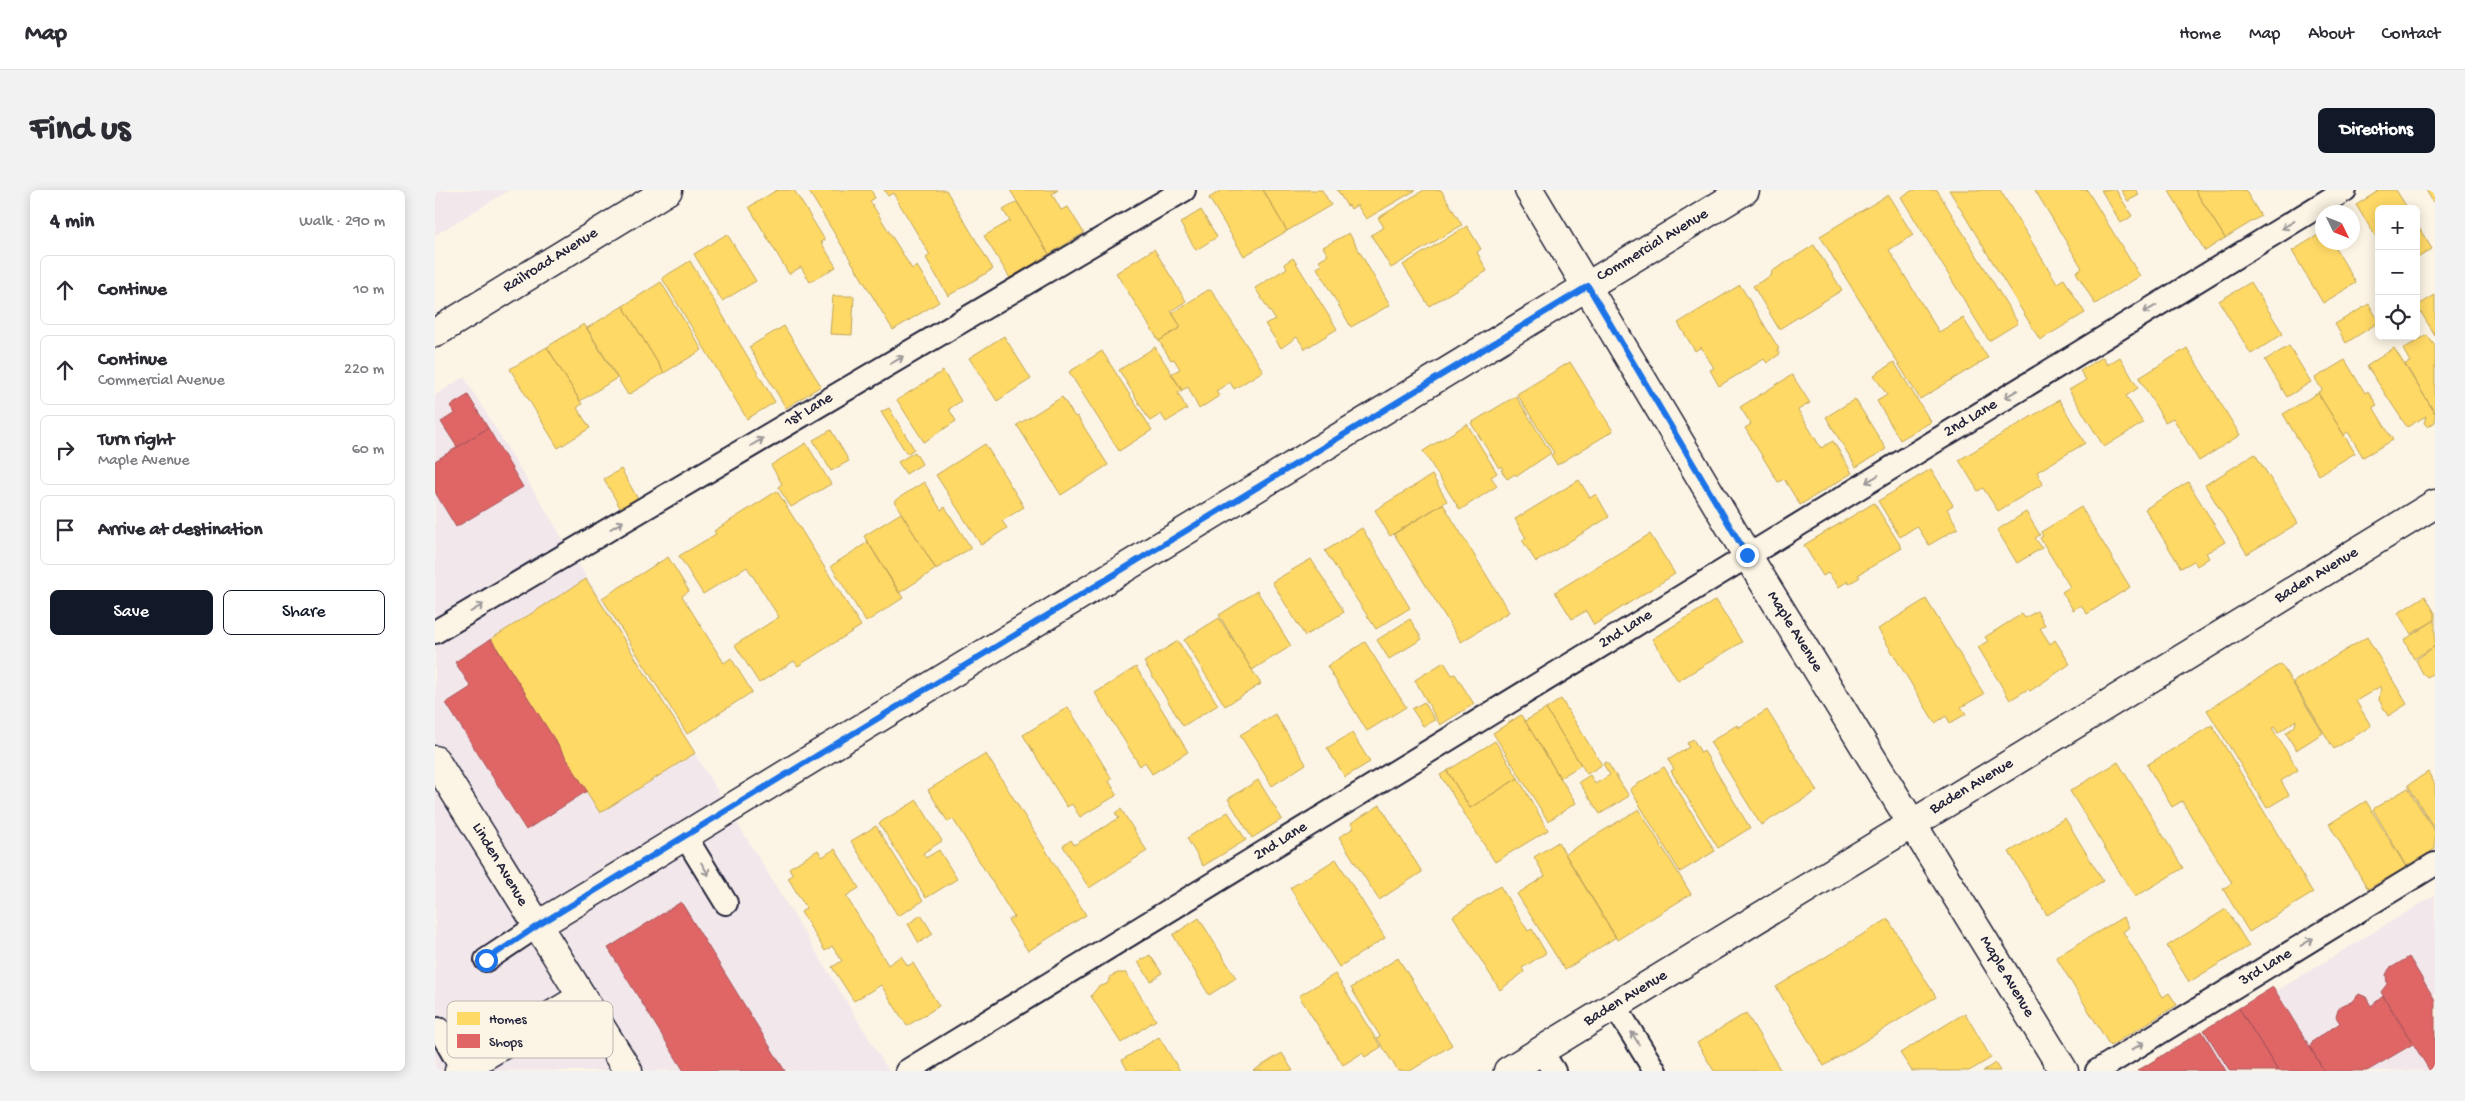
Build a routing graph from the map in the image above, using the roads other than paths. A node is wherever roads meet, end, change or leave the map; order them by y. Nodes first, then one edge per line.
1 (668, 190) edge
2 (1184, 190) edge
3 (1529, 190) edge
4 (1745, 190) edge
5 (2345, 190) edge
6 (1588, 286) junction
7 (435, 333) edge
8 (2435, 504) edge
9 (1747, 555) junction
10 (435, 632) edge
11 (435, 760) edge
12 (1912, 824) junction
13 (685, 836) junction
14 (2435, 864) edge
15 (726, 903) dead end
16 (537, 926) junction
17 (486, 960) dead end
18 (582, 997) junction
19 (575, 1001) edge
20 (584, 1001) edge
21 (1615, 1006) junction
22 (439, 1029) dead end
23 (447, 1045) edge
24 (613, 1047) edge
25 (454, 1058) edge
26 (480, 1058) edge
27 (1548, 1061) edge
28 (460, 1070) edge
29 (628, 1071) edge
30 (907, 1071) edge
31 (1508, 1071) edge
32 (1655, 1071) edge
33 (2064, 1071) edge
34 (2097, 1071) edge

1 - 7 street, Railroad Avenue
10 -> 2 lane, 1st Lane
3 - 6 street, Maple Avenue
4 - 6 street, Commercial Avenue
5 -> 9 lane, 2nd Lane
6 - 9 street, Maple Avenue
6 - 13 street, Commercial Avenue
8 - 12 street, Baden Avenue
9 - 12 street, Maple Avenue
9 - 30 lane, 2nd Lane
11 - 16 street, Linden Avenue
12 - 21 street, Baden Avenue
12 - 33 street, Maple Avenue
13 -> 15 lane
13 - 16 street, Commercial Avenue
34 -> 14 lane, 3rd Lane
16 - 17 lane
16 - 18 street, Linden Avenue
18 - 19 street
18 - 20 street, Linden Avenue
21 - 27 street, Baden Avenue
32 -> 21 lane
22 - 23 lane
24 - 29 street, Linden Avenue
25 - 28 lane
26 - 28 street
27 - 31 street, Baden Avenue

